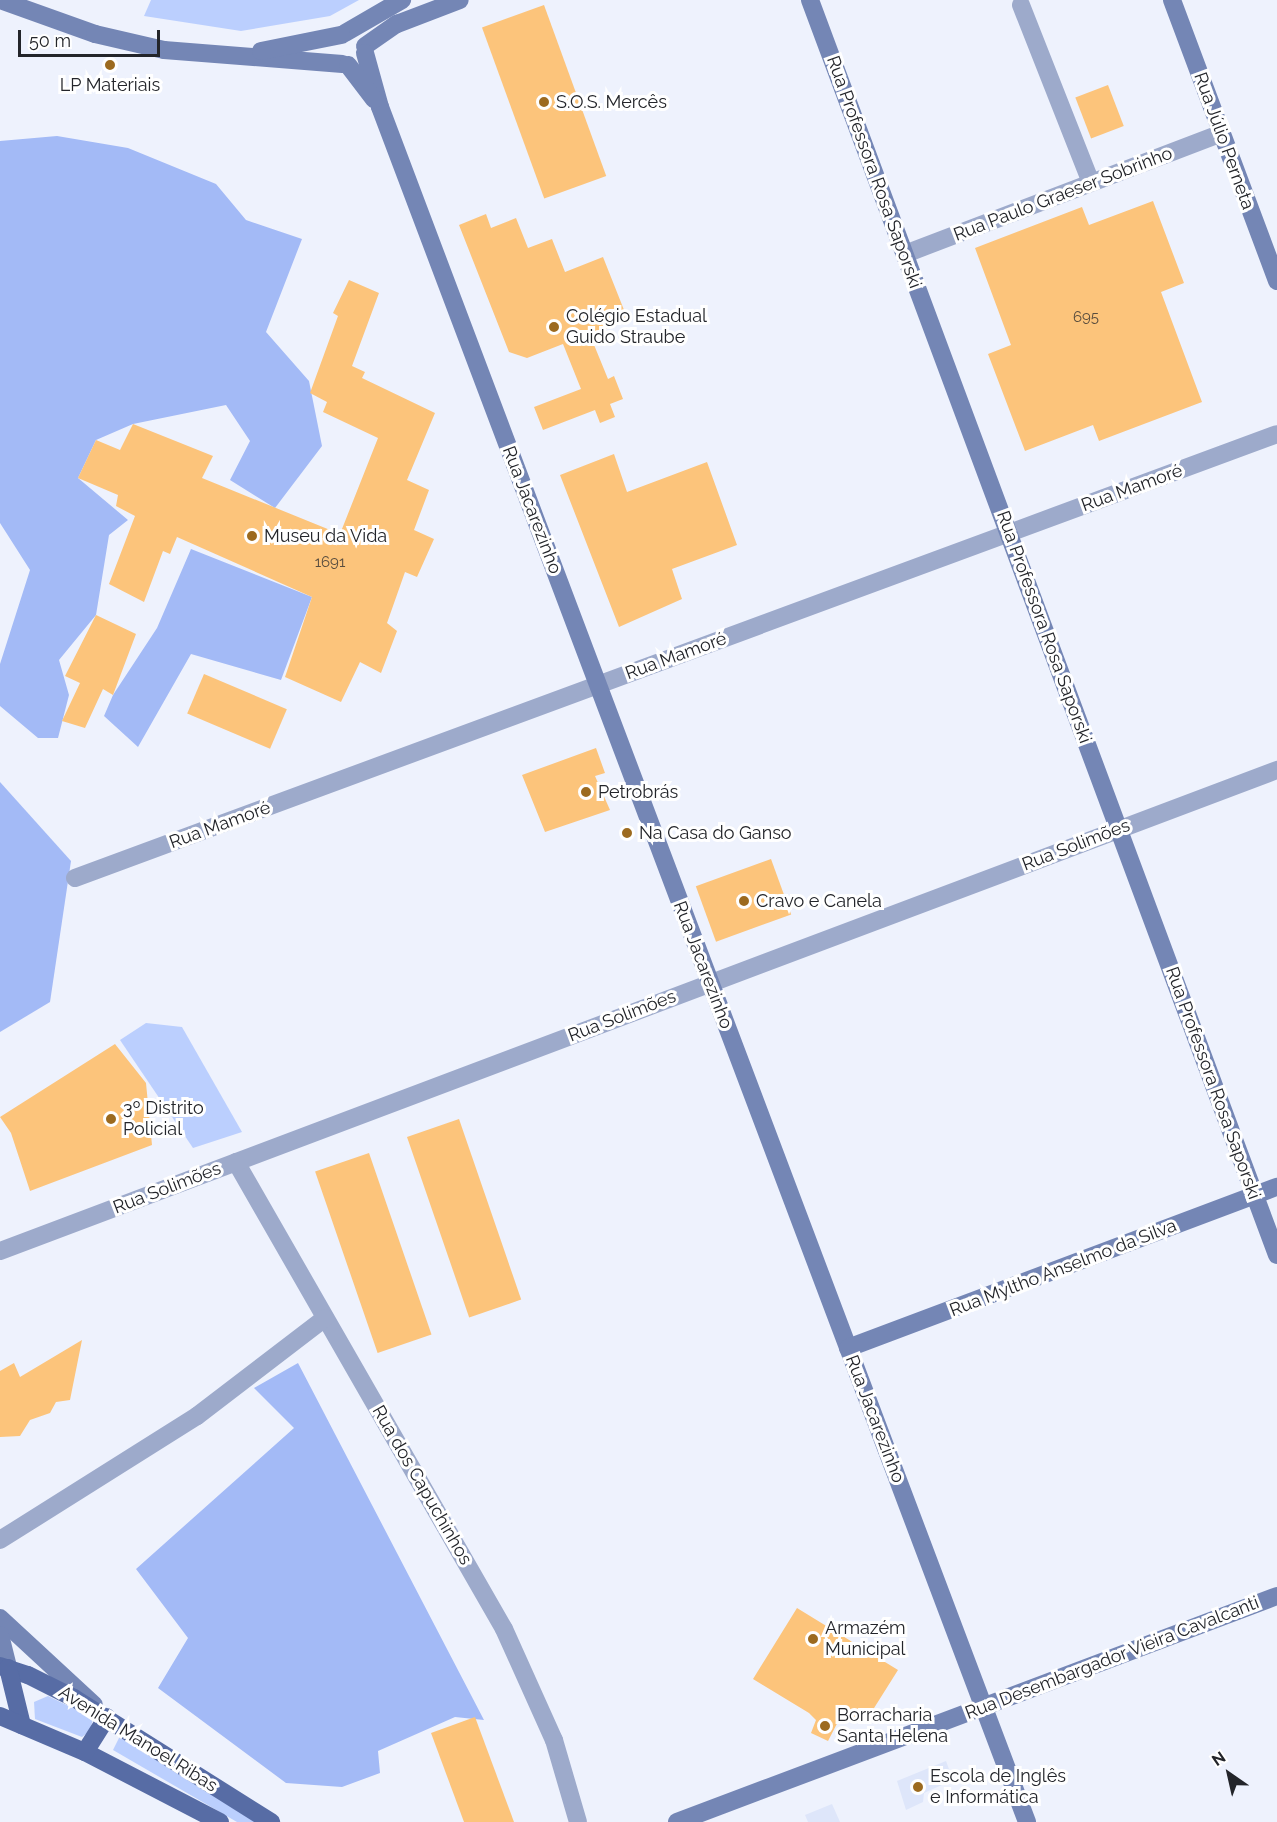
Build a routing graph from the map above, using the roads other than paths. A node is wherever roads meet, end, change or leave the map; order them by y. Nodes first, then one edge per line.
1 (0, 0) edge
2 (402, 0) edge
3 (460, 0) edge
4 (810, 0) edge
5 (1172, 0) edge
6 (1021, 6) dead end
7 (343, 34) junction
8 (365, 50) junction
9 (240, 56) junction
10 (345, 64) junction
11 (380, 107) junction
12 (1222, 133) junction
13 (1091, 183) junction
14 (905, 254) junction
15 (1277, 281) edge
16 (1277, 434) edge
17 (1009, 533) junction
18 (598, 685) junction
19 (1277, 770) edge
20 (1119, 829) junction
21 (75, 878) dead end
22 (710, 983) junction
23 (236, 1162) junction
24 (1277, 1187) edge
25 (1255, 1196) junction
26 (4, 1244) edge
27 (1277, 1255) edge
28 (326, 1318) junction
29 (848, 1348) junction
30 (0, 1540) edge
31 (1277, 1596) edge
32 (0, 1618) edge
33 (0, 1635) edge
34 (4, 1667) edge
35 (983, 1707) junction
36 (0, 1716) edge
37 (107, 1717) junction
38 (22, 1725) junction
39 (85, 1752) junction
40 (220, 1822) edge
41 (271, 1822) edge
42 (578, 1822) edge
43 (677, 1822) edge
44 (1027, 1822) edge

1 - 9 main road
2 - 7 main road
3 - 8 main road
4 - 14 main road, Rua Professora Rosa Saporski
5 - 12 main road, Rua Júlio Perneta
6 - 13 street
7 - 8 main road
7 - 9 main road
7 - 10 main road
8 - 10 main road
8 - 11 main road, Rua Jacarezinho
9 - 10 main road
10 - 11 main road, Rua Jacarezinho
11 - 18 main road, Rua Jacarezinho
12 - 13 street, Rua Paulo Graeser Sobrinho
12 - 15 main road, Rua Júlio Perneta
13 - 14 street, Rua Paulo Graeser Sobrinho
14 - 17 main road, Rua Professora Rosa Saporski
16 - 17 street, Rua Mamoré
17 - 18 street, Rua Mamoré
17 - 20 main road, Rua Professora Rosa Saporski
18 - 21 street, Rua Mamoré
18 - 22 main road, Rua Jacarezinho
19 - 20 street, Rua Solimões
20 - 22 street, Rua Solimões
20 - 25 main road, Rua Professora Rosa Saporski
22 - 23 street, Rua Solimões
22 - 29 main road, Rua Jacarezinho
23 - 26 street, Rua Solimões
23 - 28 street, Rua dos Capuchinhos
24 - 25 main road, Rua Myltho Anselmo da Silva
25 - 27 main road, Rua Professora Rosa Saporski
25 - 29 main road, Rua Myltho Anselmo da Silva
28 - 30 street
28 - 42 street, Rua dos Capuchinhos
29 - 35 main road, Rua Jacarezinho
31 - 35 main road, Rua Desembargador Vieira Cavalcanti
32 - 37 main road
33 - 34 main road
34 - 37 main road, Avenida Manoel Ribas
34 - 38 main road
35 - 43 main road, Rua Desembargador Vieira Cavalcanti
35 - 44 main road, Rua Jacarezinho
36 - 38 main road, Avenida Manoel Ribas
37 - 39 main road
37 - 41 main road, Avenida Manoel Ribas
38 - 39 main road, Avenida Manoel Ribas
39 - 40 main road, Avenida Manoel Ribas

